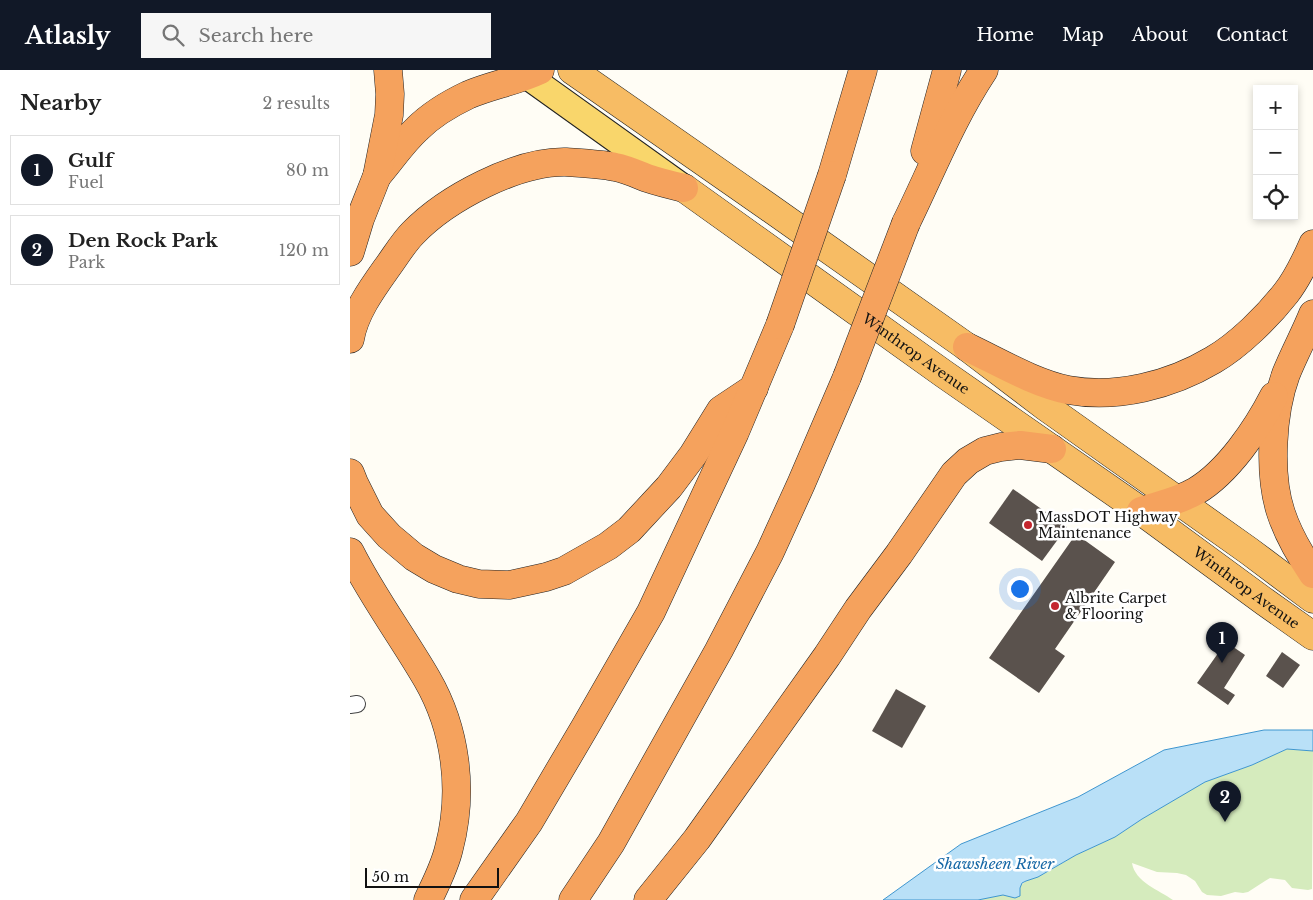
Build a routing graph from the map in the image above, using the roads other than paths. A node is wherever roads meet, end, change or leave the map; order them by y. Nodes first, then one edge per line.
1 (388, 70) edge
2 (572, 70) edge
3 (863, 70) edge
4 (947, 70) edge
5 (984, 70) edge
6 (529, 72) edge
7 (377, 176) junction
8 (684, 188) junction
9 (906, 223) junction
10 (1313, 244) edge
11 (350, 252) edge
12 (1313, 314) edge
13 (350, 340) edge
14 (967, 347) junction
15 (1284, 380) junction
16 (754, 388) junction
17 (1052, 449) junction
18 (350, 473) edge
19 (1176, 500) junction
20 (1141, 511) junction
21 (350, 552) edge
22 (1313, 574) edge
23 (1313, 599) edge
24 (1313, 636) edge
25 (428, 900) edge
26 (474, 900) edge
27 (573, 900) edge
28 (648, 900) edge

1 - 7 highway
2 - 14 highway
3 - 16 highway, bridge
4 - 9 highway
5 - 9 highway
6 - 7 highway
6 - 8 main road, Winthrop Avenue
7 - 11 highway
8 - 13 highway
8 - 17 highway, Winthrop Avenue
9 - 27 highway, bridge
10 - 14 highway
12 - 15 highway
14 - 19 highway
15 - 19 highway
15 - 22 highway
16 - 18 highway
16 - 26 highway
17 - 20 highway, Winthrop Avenue
17 - 28 highway
19 - 20 highway
19 - 23 highway
20 - 24 highway, Winthrop Avenue
21 - 25 highway

